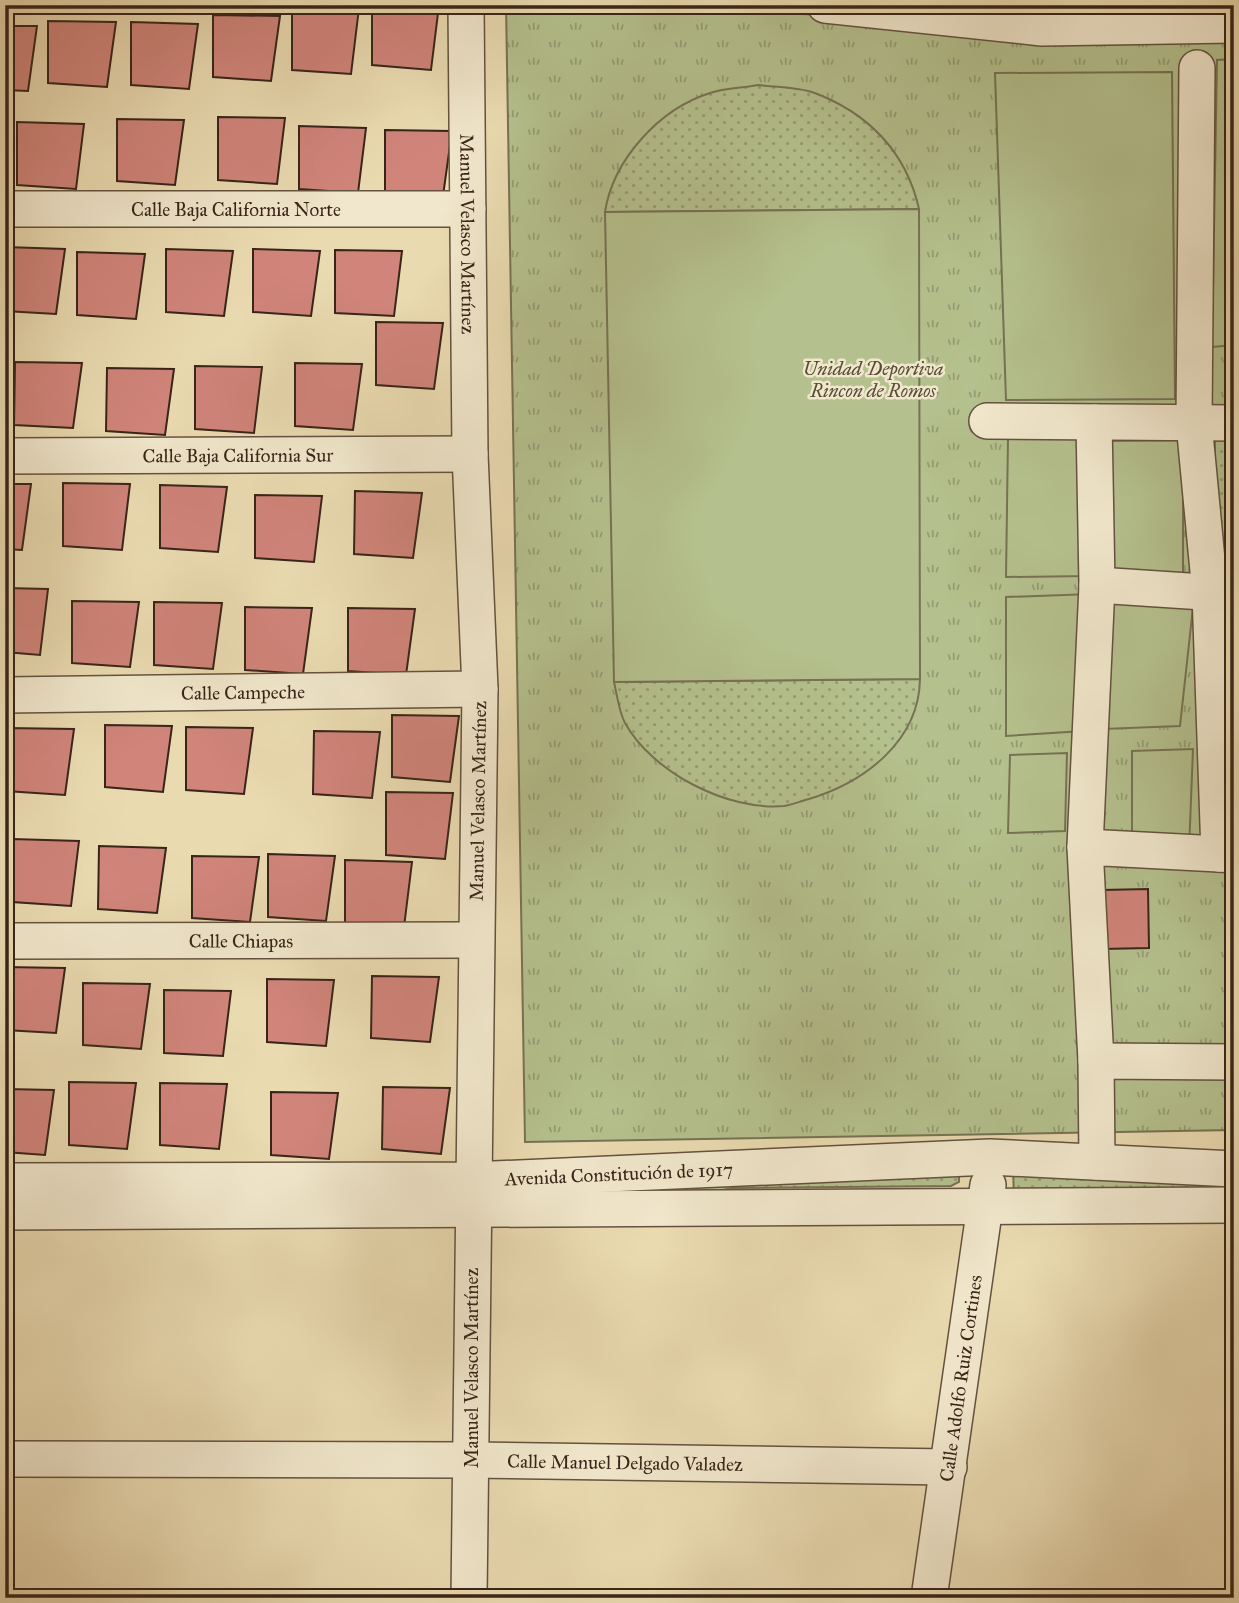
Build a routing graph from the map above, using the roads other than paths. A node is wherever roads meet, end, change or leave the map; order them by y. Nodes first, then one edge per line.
1 (466, 5) edge
2 (825, 5) edge
3 (1170, 16) edge
4 (1234, 25) edge
5 (1197, 68) dead end
6 (5, 209) edge
7 (468, 209) junction
8 (987, 421) dead end
9 (1094, 422) junction
10 (1194, 423) junction
11 (1234, 423) edge
12 (470, 454) junction
13 (5, 456) edge
14 (1097, 585) junction
15 (1222, 593) edge
16 (480, 688) junction
17 (5, 695) edge
18 (1085, 847) junction
19 (1227, 854) edge
20 (475, 940) junction
21 (5, 941) edge
22 (1096, 1061) junction
23 (1234, 1062) edge
24 (974, 1158) junction
25 (1097, 1162) junction
26 (1234, 1169) edge
27 (5, 1181) edge
28 (472, 1195) junction
29 (1234, 1205) edge
30 (987, 1208) junction
31 (694, 1210) junction
32 (5, 1212) edge
33 (5, 1459) edge
34 (471, 1460) junction
35 (949, 1467) junction
36 (469, 1598) edge
37 (929, 1598) edge

1 - 7 street, Manuel Velasco Martínez
2 - 3 street
3 - 4 street
5 - 10 street
6 - 7 street, Calle Baja California Norte
7 - 12 street, Manuel Velasco Martínez
8 - 9 street
9 - 10 street
9 - 14 street
10 - 11 street
10 - 15 street
12 - 13 street, Calle Baja California Sur
12 - 16 street, Manuel Velasco Martínez
14 - 15 street
14 - 18 street
15 - 19 street
16 - 17 street, Calle Campeche
16 - 20 street, Manuel Velasco Martínez
18 - 19 street
18 - 22 street
20 - 21 street, Calle Chiapas
20 - 28 street, Manuel Velasco Martínez
22 - 23 street
22 - 25 street
24 - 25 street, Avenida Constitución de 1917
24 - 28 street, Avenida Constitución de 1917
24 - 30 street, Calle Adolfo Ruiz Cortines
24 - 31 street
25 - 26 street, Avenida Constitución de 1917
27 - 28 street, Avenida Constitución de 1917
28 - 31 street, Avenida Constitución de 1917
28 - 32 street, Avenida Constitución de 1917
28 - 34 street, Manuel Velasco Martínez
29 - 30 street, Avenida Constitución de 1917
30 - 31 street, Avenida Constitución de 1917
30 - 35 street, Calle Adolfo Ruiz Cortines
33 - 34 street, Calle Manuel Delgado Valadez
34 - 35 street, Calle Manuel Delgado Valadez
34 - 36 street, Manuel Velasco Martínez
35 - 37 street, Calle Adolfo Ruiz Cortines

